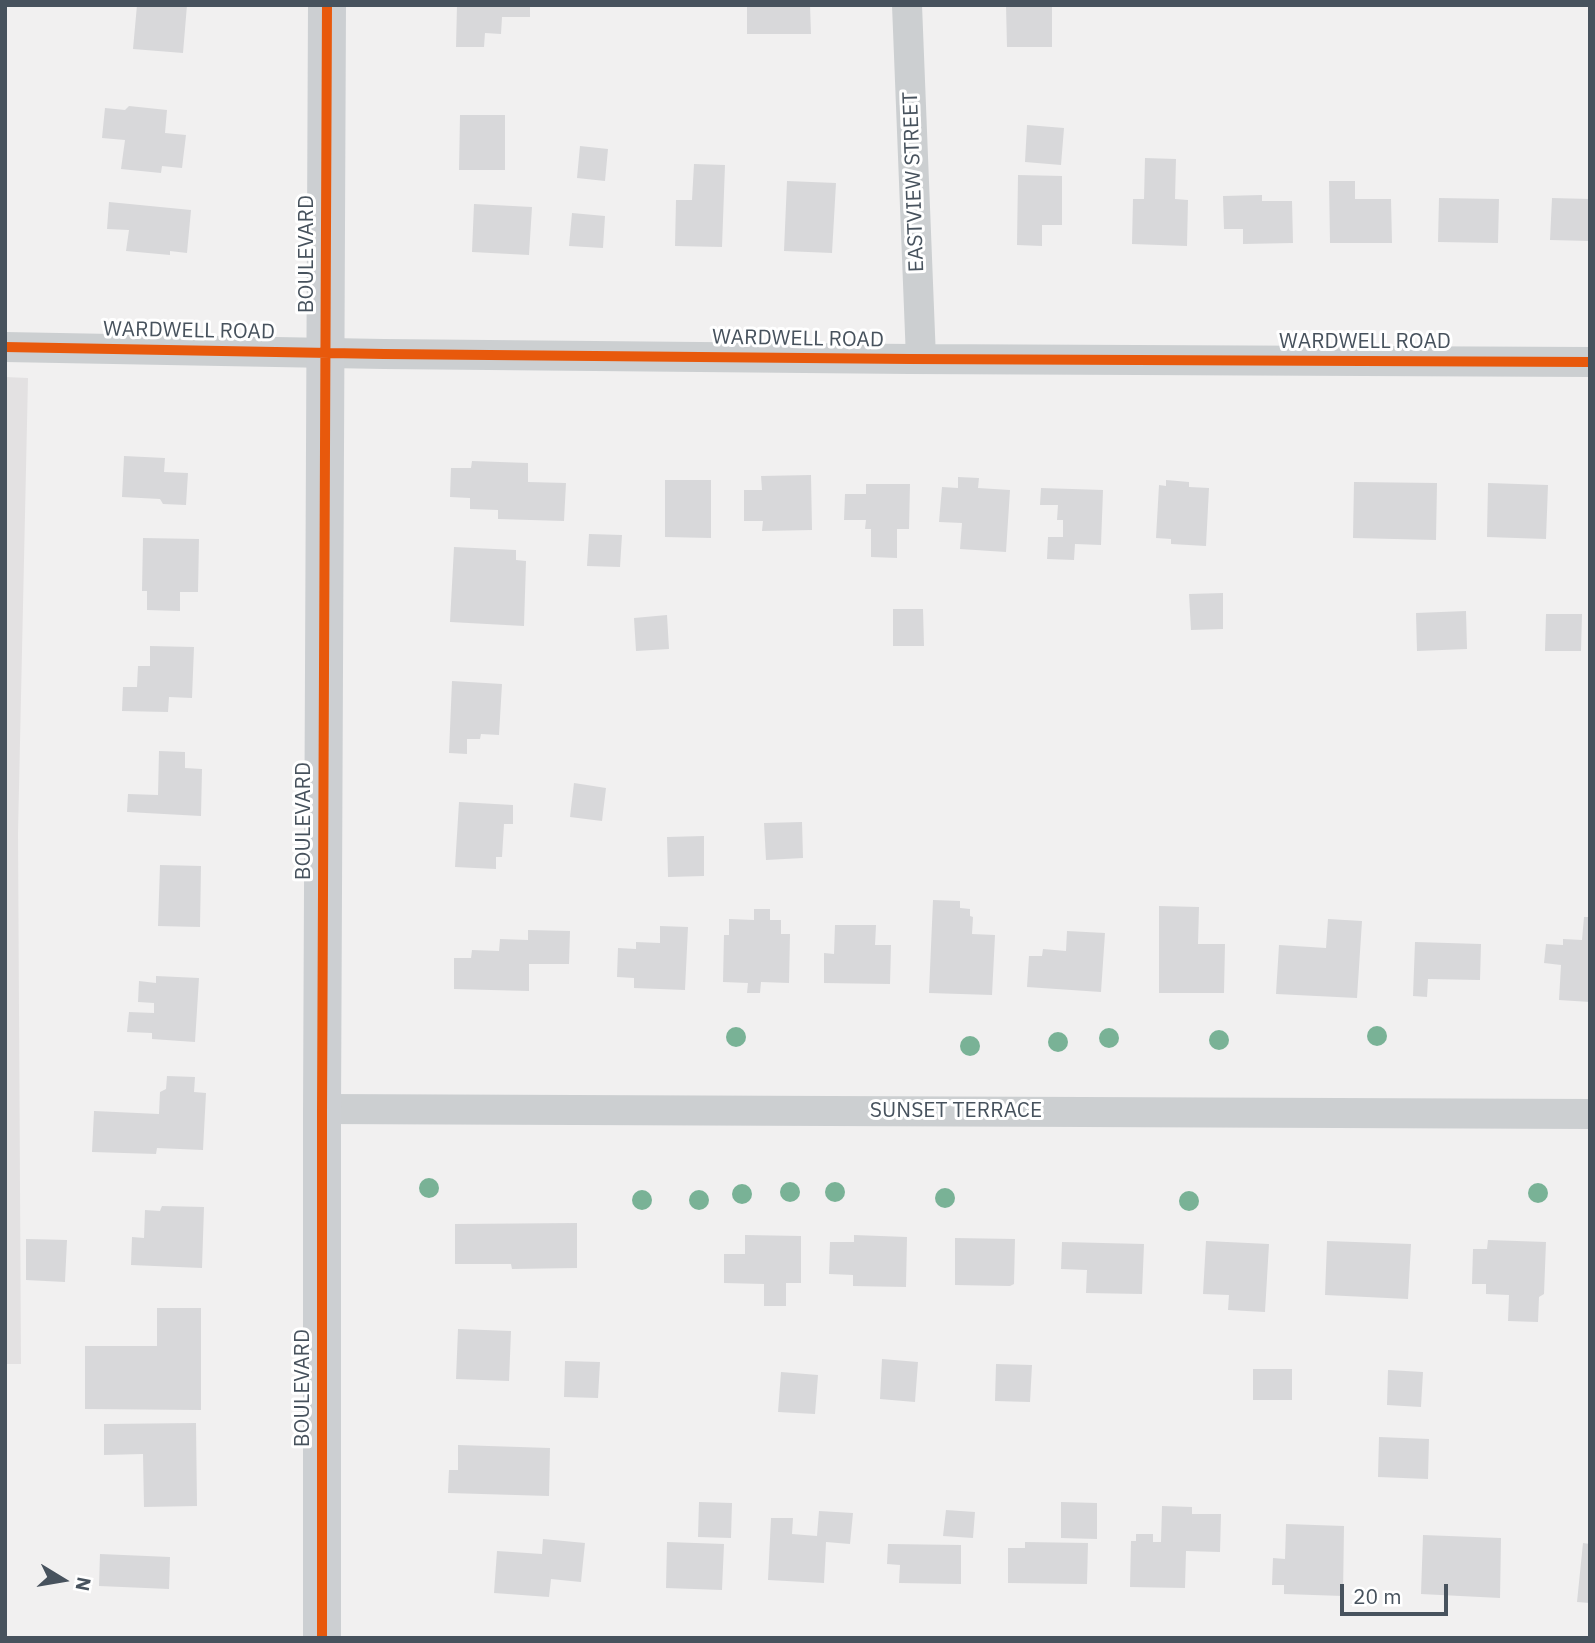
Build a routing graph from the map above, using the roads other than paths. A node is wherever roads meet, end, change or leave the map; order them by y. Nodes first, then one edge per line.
1 (327, 5) edge
2 (907, 5) edge
3 (5, 347) edge
4 (326, 352) junction
5 (921, 359) junction
6 (1590, 362) edge
7 (322, 1109) junction
8 (1590, 1114) edge
9 (322, 1638) edge

1 - 4 main road, BOULEVARD
2 - 5 street, EASTVIEW STREET
3 - 4 street, WARDWELL ROAD
4 - 5 street, WARDWELL ROAD
4 - 7 main road, BOULEVARD
5 - 6 street, WARDWELL ROAD
7 - 8 street, SUNSET TERRACE
7 - 9 main road, BOULEVARD

